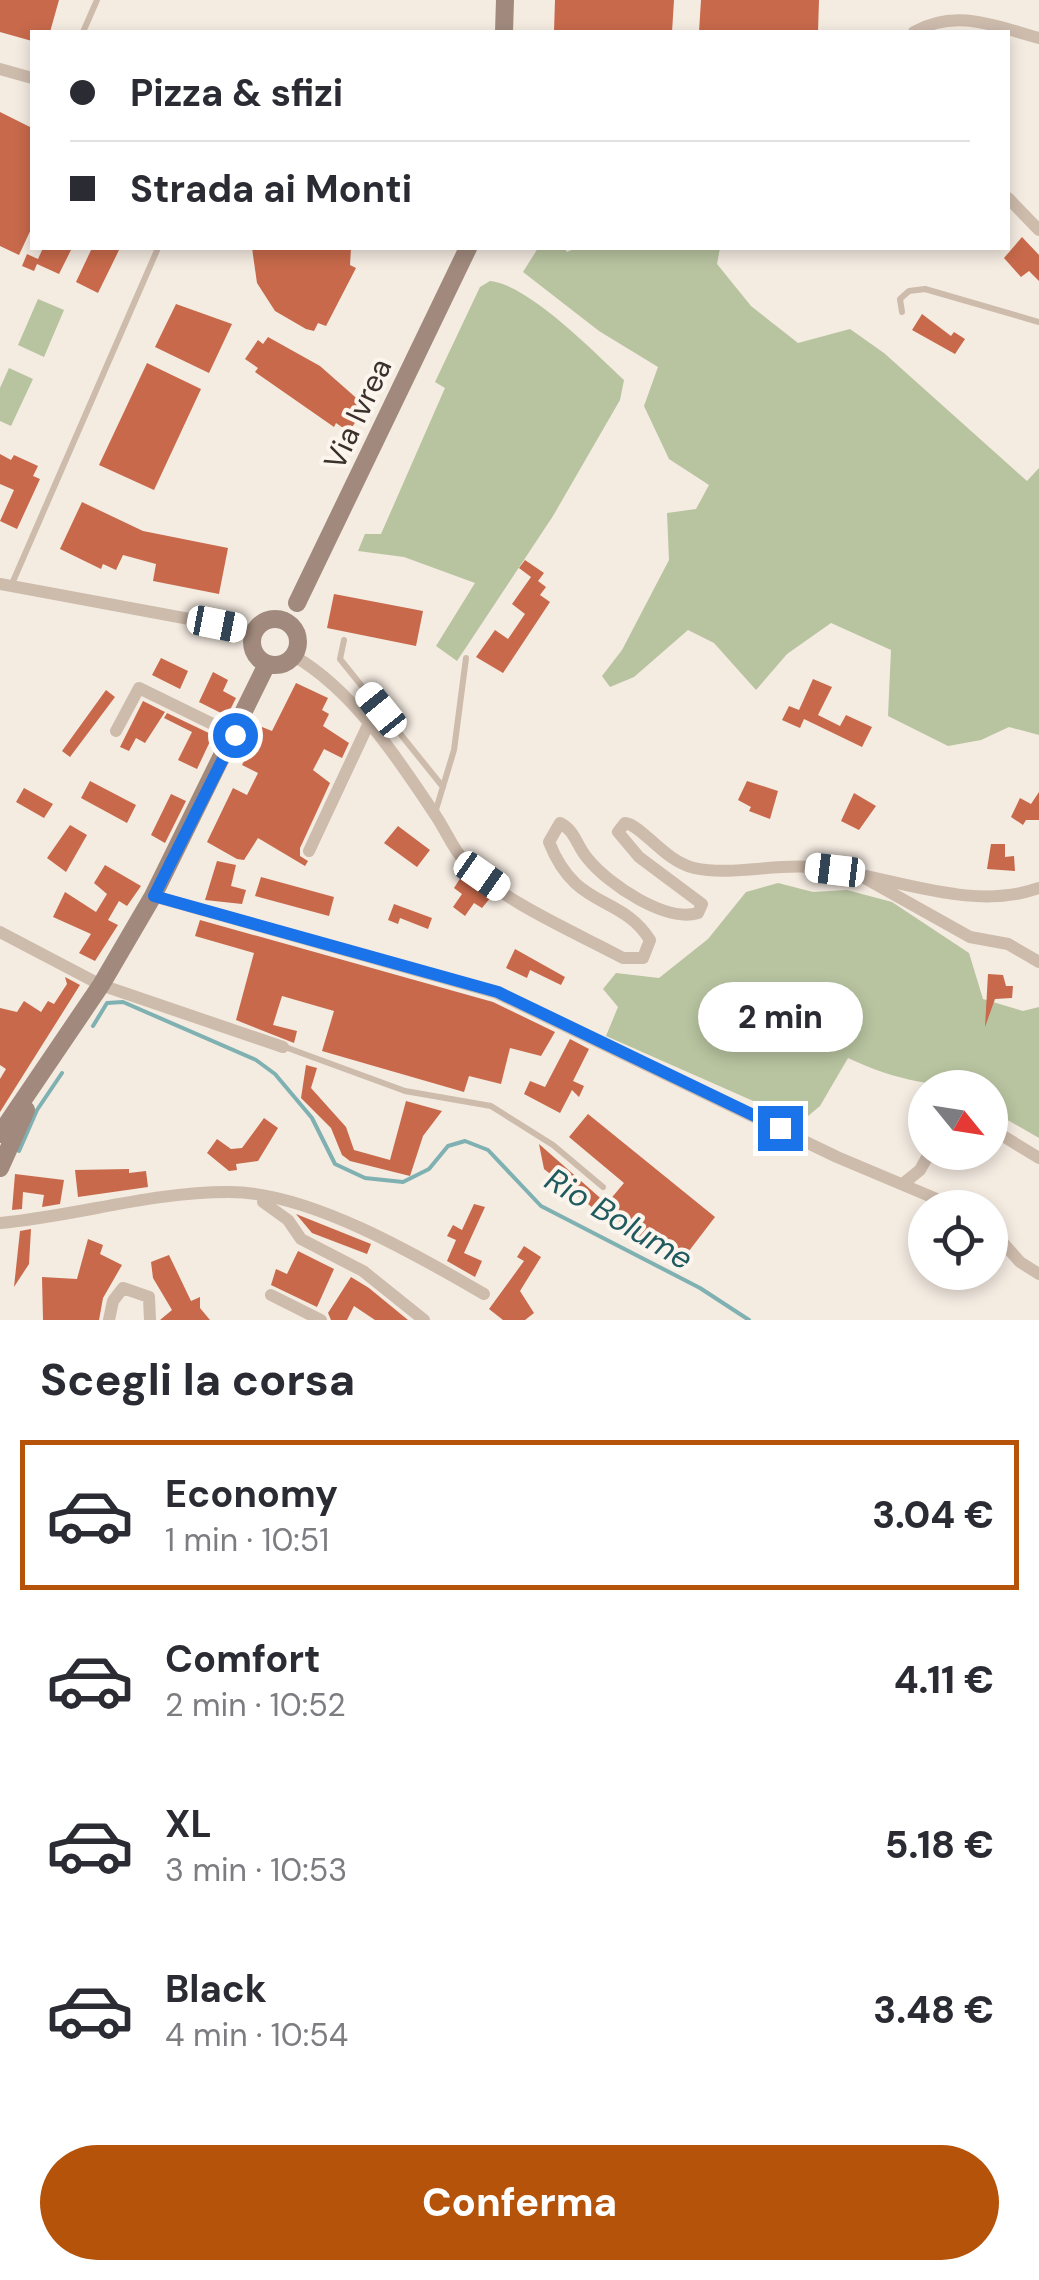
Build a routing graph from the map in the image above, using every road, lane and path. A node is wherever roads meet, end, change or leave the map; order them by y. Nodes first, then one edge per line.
1 (97, 0) edge
2 (505, 0) edge
3 (84, 30) edge
4 (504, 30) edge
5 (918, 30) edge
6 (1039, 38) edge
7 (0, 69) edge
8 (30, 77) edge
9 (1010, 200) edge
10 (1039, 230) edge
11 (157, 250) edge
12 (467, 250) edge
13 (902, 312) dead end
14 (1039, 322) edge
15 (5, 586) edge
16 (293, 611) junction
17 (254, 632) junction
18 (344, 640) dead end
19 (294, 656) junction
20 (466, 658) dead end
21 (267, 664) junction
22 (368, 725) junction
23 (116, 731) dead end
24 (235, 735) junction
25 (442, 788) junction
26 (435, 814) junction
27 (309, 851) dead end
28 (859, 874) junction
29 (1037, 890) edge
30 (154, 896) junction
31 (0, 932) edge
32 (1039, 962) edge
33 (100, 985) junction
34 (283, 1047) joint
35 (49, 1062) junction
36 (2, 1129) edge
37 (1008, 1139) edge
38 (1039, 1158) edge
39 (0, 1168) edge
40 (920, 1170) edge
41 (904, 1183) junction
42 (602, 1188) dead end
43 (919, 1190) edge
44 (242, 1192) junction
45 (0, 1223) edge
46 (1008, 1248) edge
47 (1039, 1274) edge
48 (484, 1294) dead end
49 (271, 1295) dead end
50 (109, 1320) edge
51 (150, 1320) edge
52 (321, 1320) edge
53 (424, 1320) edge

1 - 3 lane
2 - 4 main road
5 - 6 street
7 - 8 street
9 - 10 street
11 - 15 lane
12 - 16 main road, Via Ivrea
13 - 14 lane
15 - 17 street
16 - 17 main road
16 - 19 main road
17 - 21 main road
18 - 25 lane
19 - 21 main road
19 - 22 street
20 - 25 lane
21 - 24 main road
22 - 26 street
22 - 27 street
23 - 24 street
24 - 30 main road
25 - 26 lane
26 - 28 street
28 - 29 street
28 - 32 street
30 - 33 main road
30 - 41 street
31 - 33 street
33 - 34 street
33 - 35 main road
34 - 42 lane
35 - 36 main road
35 - 39 main road
37 - 38 street
40 - 41 street
41 - 43 street
44 - 45 street
44 - 48 street
44 - 53 street
46 - 47 street
49 - 52 street
50 - 51 street

